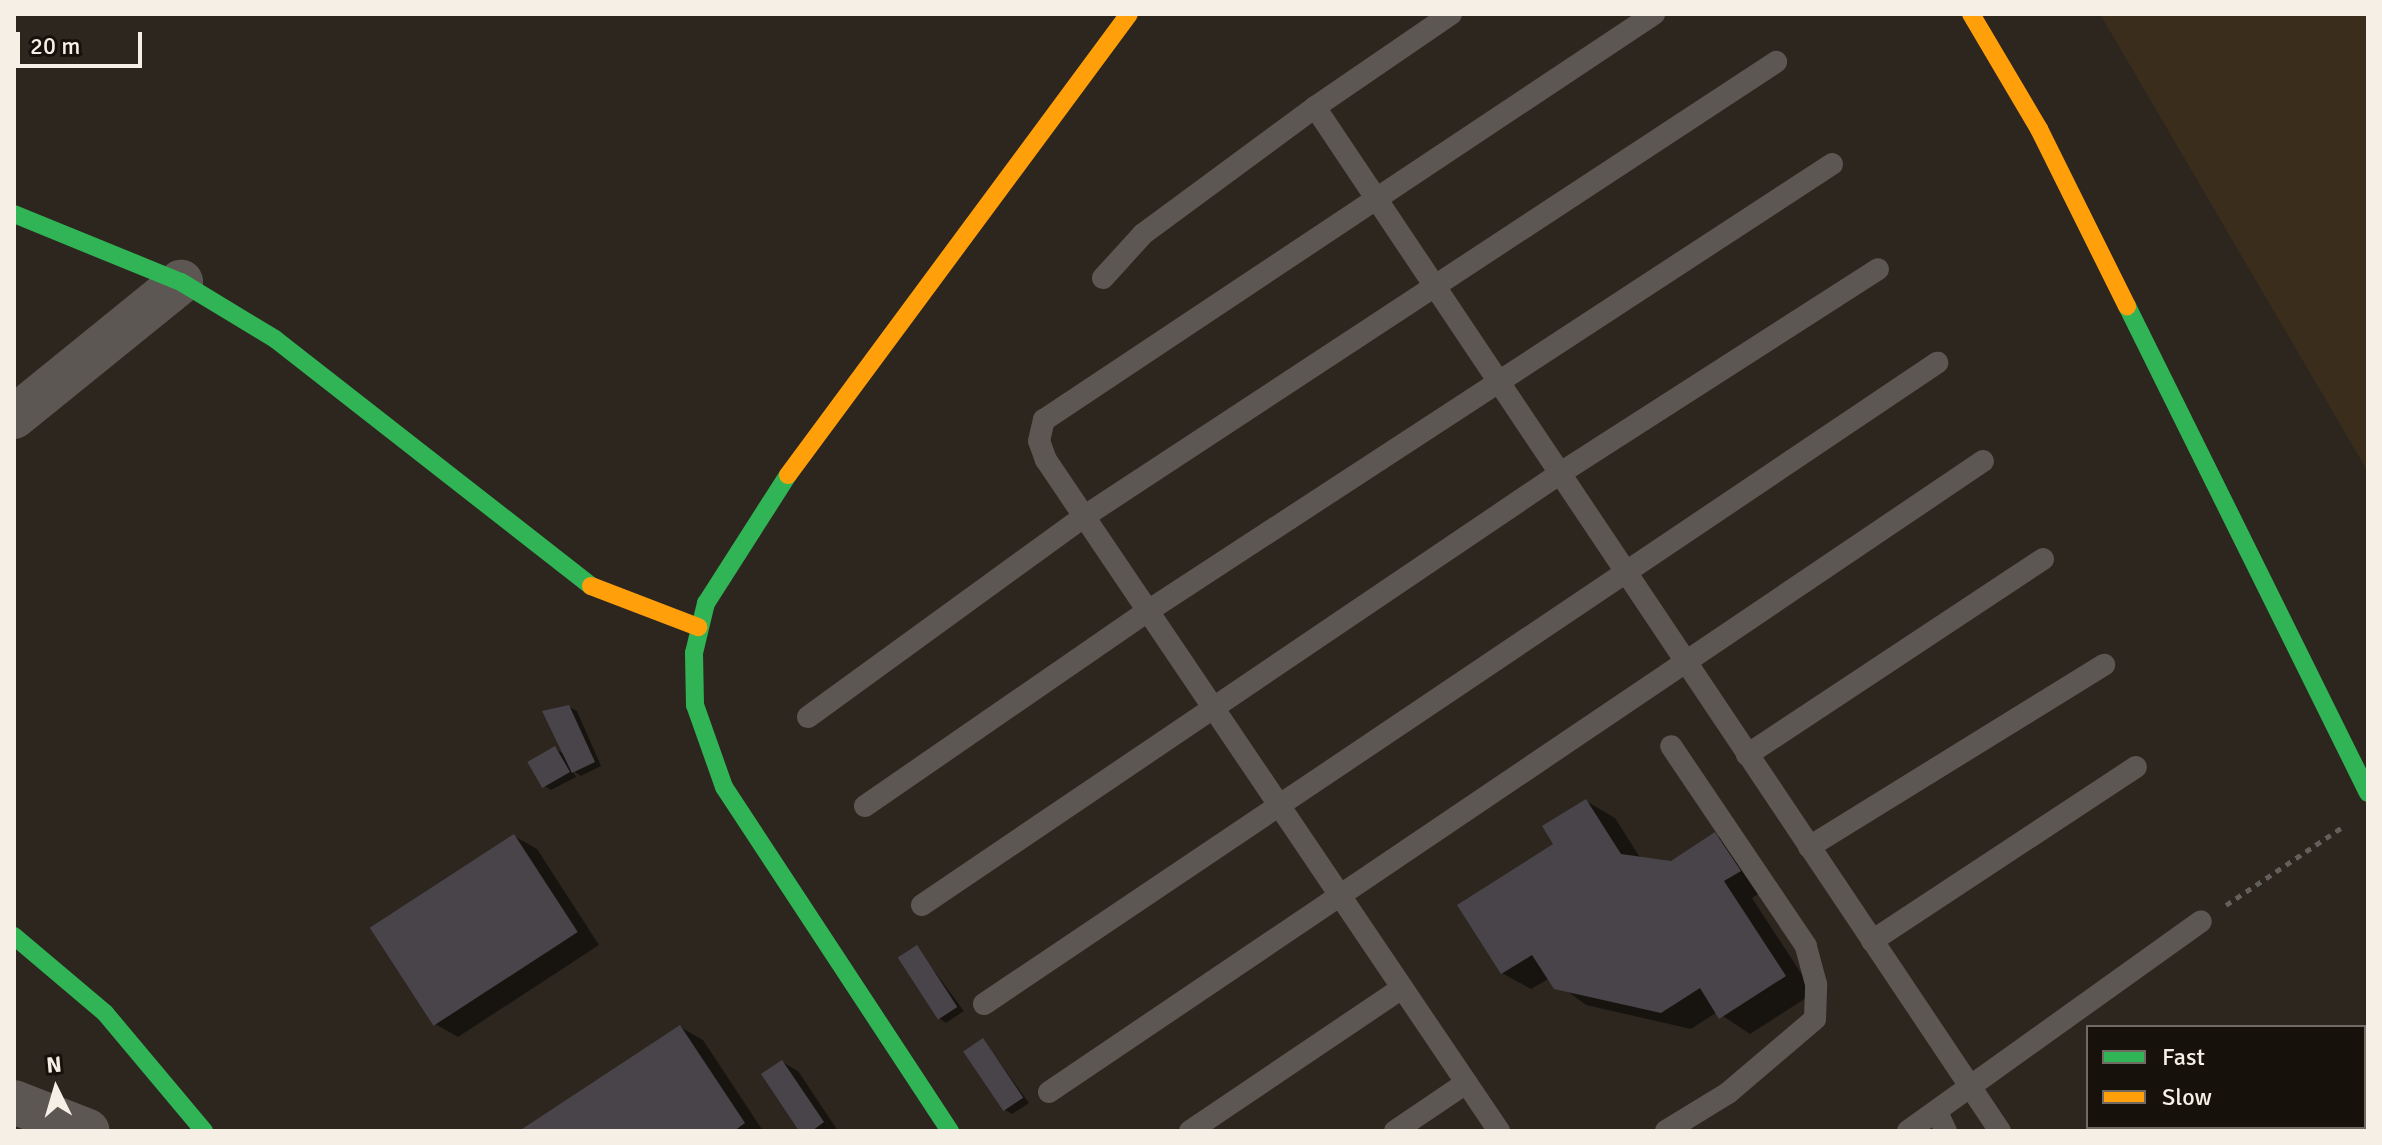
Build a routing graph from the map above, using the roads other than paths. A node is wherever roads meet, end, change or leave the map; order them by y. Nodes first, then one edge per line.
1 (1129, 14) edge
2 (1451, 14) edge
3 (1654, 14) edge
4 (1971, 14) edge
5 (1776, 62) dead end
6 (1315, 107) junction
7 (1832, 164) dead end
8 (1375, 200) junction
9 (14, 214) edge
10 (1878, 269) dead end
11 (1103, 278) dead end
12 (181, 282) junction
13 (1435, 290) junction
14 (1937, 363) dead end
15 (1498, 384) junction
16 (14, 417) edge
17 (1983, 461) dead end
18 (1559, 474) junction
19 (1085, 516) junction
20 (2043, 559) dead end
21 (1626, 574) junction
22 (1148, 611) junction
23 (698, 627) junction
24 (1684, 661) junction
25 (2104, 665) dead end
26 (1214, 709) junction
27 (808, 717) dead end
28 (1671, 746) dead end
29 (1747, 755) junction
30 (2136, 767) dead end
31 (2368, 793) edge
32 (1280, 805) junction
33 (865, 806) dead end
34 (1809, 847) junction
35 (1339, 895) junction
36 (922, 905) dead end
37 (2201, 921) road end
38 (14, 936) edge
39 (1872, 941) junction
40 (1402, 988) junction
41 (984, 1004) dead end
42 (1466, 1083) junction
43 (1972, 1088) junction
44 (1049, 1092) dead end
45 (14, 1102) edge
46 (1941, 1122) edge
47 (88, 1131) edge
48 (204, 1131) edge
49 (950, 1131) edge
50 (1190, 1131) edge
51 (1395, 1131) edge
52 (1499, 1131) edge
53 (1666, 1131) edge
54 (1908, 1131) edge
55 (2000, 1131) edge

1 - 23 street
2 - 6 lane
3 - 8 lane
4 - 31 street
5 - 13 lane
6 - 8 lane
6 - 11 lane
7 - 15 lane
8 - 13 lane
8 - 19 lane
9 - 12 street
10 - 18 lane
12 - 16 street
12 - 23 street
13 - 15 lane
13 - 19 lane
14 - 21 lane
15 - 18 lane
15 - 22 lane
17 - 24 lane
18 - 21 lane
18 - 26 lane
19 - 22 lane
19 - 27 lane
20 - 29 lane
21 - 24 lane
21 - 32 lane
22 - 26 lane
22 - 33 lane
23 - 49 street
24 - 29 lane
24 - 35 lane
25 - 34 lane
26 - 32 lane
26 - 36 lane
28 - 53 lane
29 - 34 lane
30 - 39 lane
32 - 35 lane
32 - 41 lane
34 - 39 lane
35 - 40 lane
35 - 44 lane
37 - 43 lane
38 - 48 street
39 - 43 lane
40 - 42 lane
40 - 50 lane
42 - 51 lane
42 - 52 lane
43 - 46 lane
43 - 55 lane
45 - 47 street
46 - 54 lane

